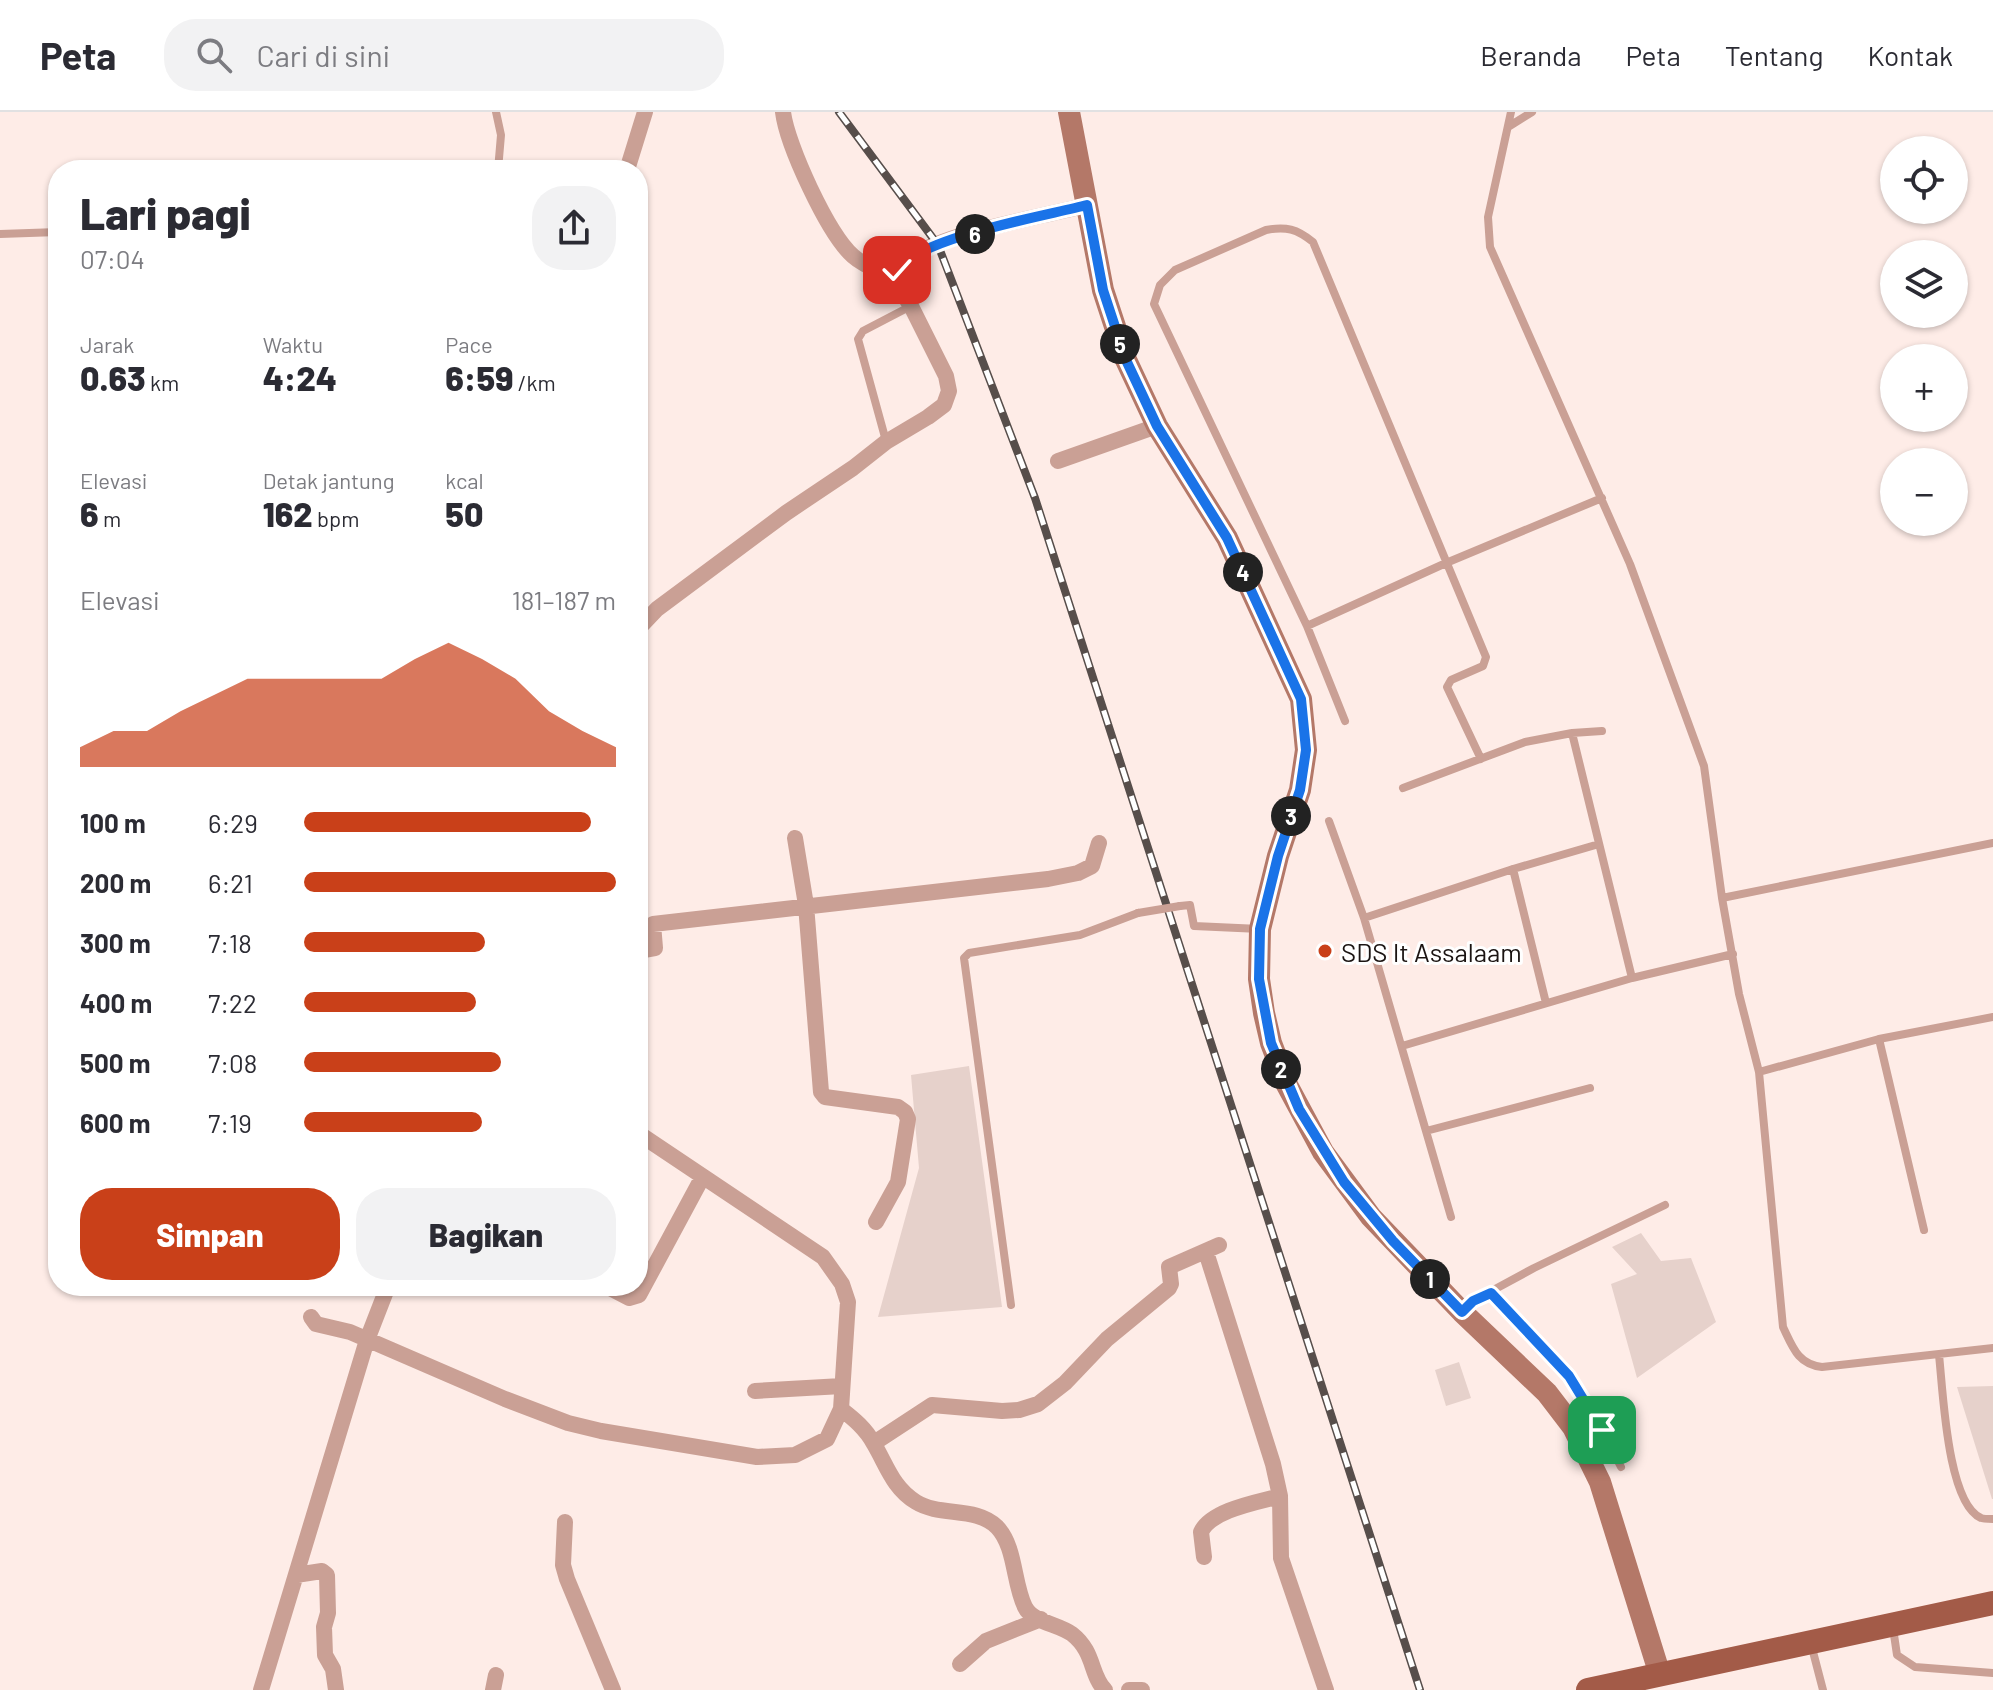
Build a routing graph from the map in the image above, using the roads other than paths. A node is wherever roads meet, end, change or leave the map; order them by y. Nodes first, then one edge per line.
1 (496, 112) edge
2 (645, 112) edge
3 (783, 112) edge
4 (1069, 112) edge
5 (1511, 112) edge
6 (1532, 112) edge
7 (1508, 127) junction
8 (499, 160) edge
9 (630, 160) edge
10 (1087, 205) junction
11 (48, 232) edge
12 (0, 234) edge
13 (892, 277) junction
14 (911, 306) junction
15 (1157, 426) junction
16 (886, 442) junction
17 (1058, 461) dead end
18 (1602, 498) junction
19 (1446, 563) junction
20 (648, 607) edge
21 (657, 609) junction
22 (648, 618) edge
23 (1307, 626) junction
24 (1345, 721) dead end
25 (1602, 731) dead end
26 (1572, 733) junction
27 (1481, 759) junction
28 (1403, 788) dead end
29 (1329, 821) dead end
30 (795, 838) dead end
31 (1099, 843) dead end
32 (1993, 843) edge
33 (1599, 844) junction
34 (1513, 869) junction
35 (1722, 898) junction
36 (806, 905) junction
37 (1364, 918) junction
38 (1260, 929) junction
39 (648, 949) edge
40 (1733, 954) junction
41 (1632, 978) junction
42 (1546, 1003) junction
43 (1993, 1017) edge
44 (1879, 1039) junction
45 (1402, 1046) junction
46 (1759, 1072) junction
47 (1590, 1088) dead end
48 (1426, 1131) junction
49 (648, 1140) edge
50 (702, 1178) junction
51 (1665, 1205) dead end
52 (1451, 1217) dead end
53 (876, 1222) dead end
54 (1924, 1230) dead end
55 (648, 1278) edge
56 (1491, 1293) junction
57 (384, 1296) edge
58 (1011, 1305) dead end
59 (1462, 1312) junction
60 (311, 1317) dead end
61 (367, 1340) junction
62 (1993, 1348) edge
63 (1939, 1355) junction
64 (842, 1386) junction
65 (755, 1391) dead end
66 (841, 1409) junction
67 (874, 1443) junction
68 (1621, 1467) dead end
69 (1280, 1496) junction
70 (1993, 1519) edge
71 (565, 1522) dead end
72 (1204, 1557) dead end
73 (296, 1575) junction
74 (1993, 1603) edge
75 (1041, 1619) junction
76 (1893, 1625) junction
77 (1811, 1644) junction
78 (960, 1664) dead end
79 (1993, 1673) edge
80 (1660, 1675) junction
81 (261, 1690) edge
82 (336, 1690) edge
83 (613, 1690) edge
84 (1105, 1690) edge
85 (1129, 1690) edge
86 (1142, 1690) edge
87 (1326, 1690) edge
88 (1588, 1690) edge
89 (1823, 1690) edge

1 - 8 lane
2 - 9 street
3 - 13 street
4 - 10 street
5 - 7 lane
6 - 7 lane
7 - 18 lane
10 - 13 street
10 - 15 street
11 - 12 lane
13 - 14 street
14 - 16 lane
14 - 16 street
15 - 17 street
15 - 38 street
16 - 21 street
18 - 19 lane
18 - 35 lane
19 - 23 lane
19 - 23 lane
19 - 27 lane
20 - 21 street
21 - 22 street
23 - 24 lane
25 - 26 lane
26 - 27 lane
26 - 33 lane
27 - 28 lane
29 - 37 lane
30 - 36 street
31 - 36 street
32 - 35 lane
33 - 34 lane
33 - 41 lane
34 - 37 lane
34 - 42 lane
35 - 40 lane
36 - 39 street
36 - 53 street
37 - 45 lane
38 - 58 lane, bridge
38 - 59 street
40 - 41 lane
40 - 46 lane
41 - 42 lane
42 - 45 lane
43 - 44 lane
44 - 46 lane
44 - 54 lane
45 - 48 lane
46 - 63 lane
47 - 48 lane
48 - 52 lane
49 - 50 street
50 - 55 street
50 - 64 street
51 - 56 lane
56 - 59 lane
56 - 68 lane
57 - 61 street
59 - 80 street
60 - 61 street
61 - 66 street
61 - 73 street
62 - 63 lane
63 - 70 lane
64 - 65 street
64 - 66 street
66 - 67 street
67 - 69 street
67 - 75 street
69 - 72 street
69 - 87 street
71 - 83 street
73 - 81 street
73 - 82 street
74 - 76 main road
75 - 78 street
75 - 84 street
76 - 77 main road
76 - 79 lane
77 - 80 main road
77 - 89 lane
80 - 88 main road
85 - 86 street

